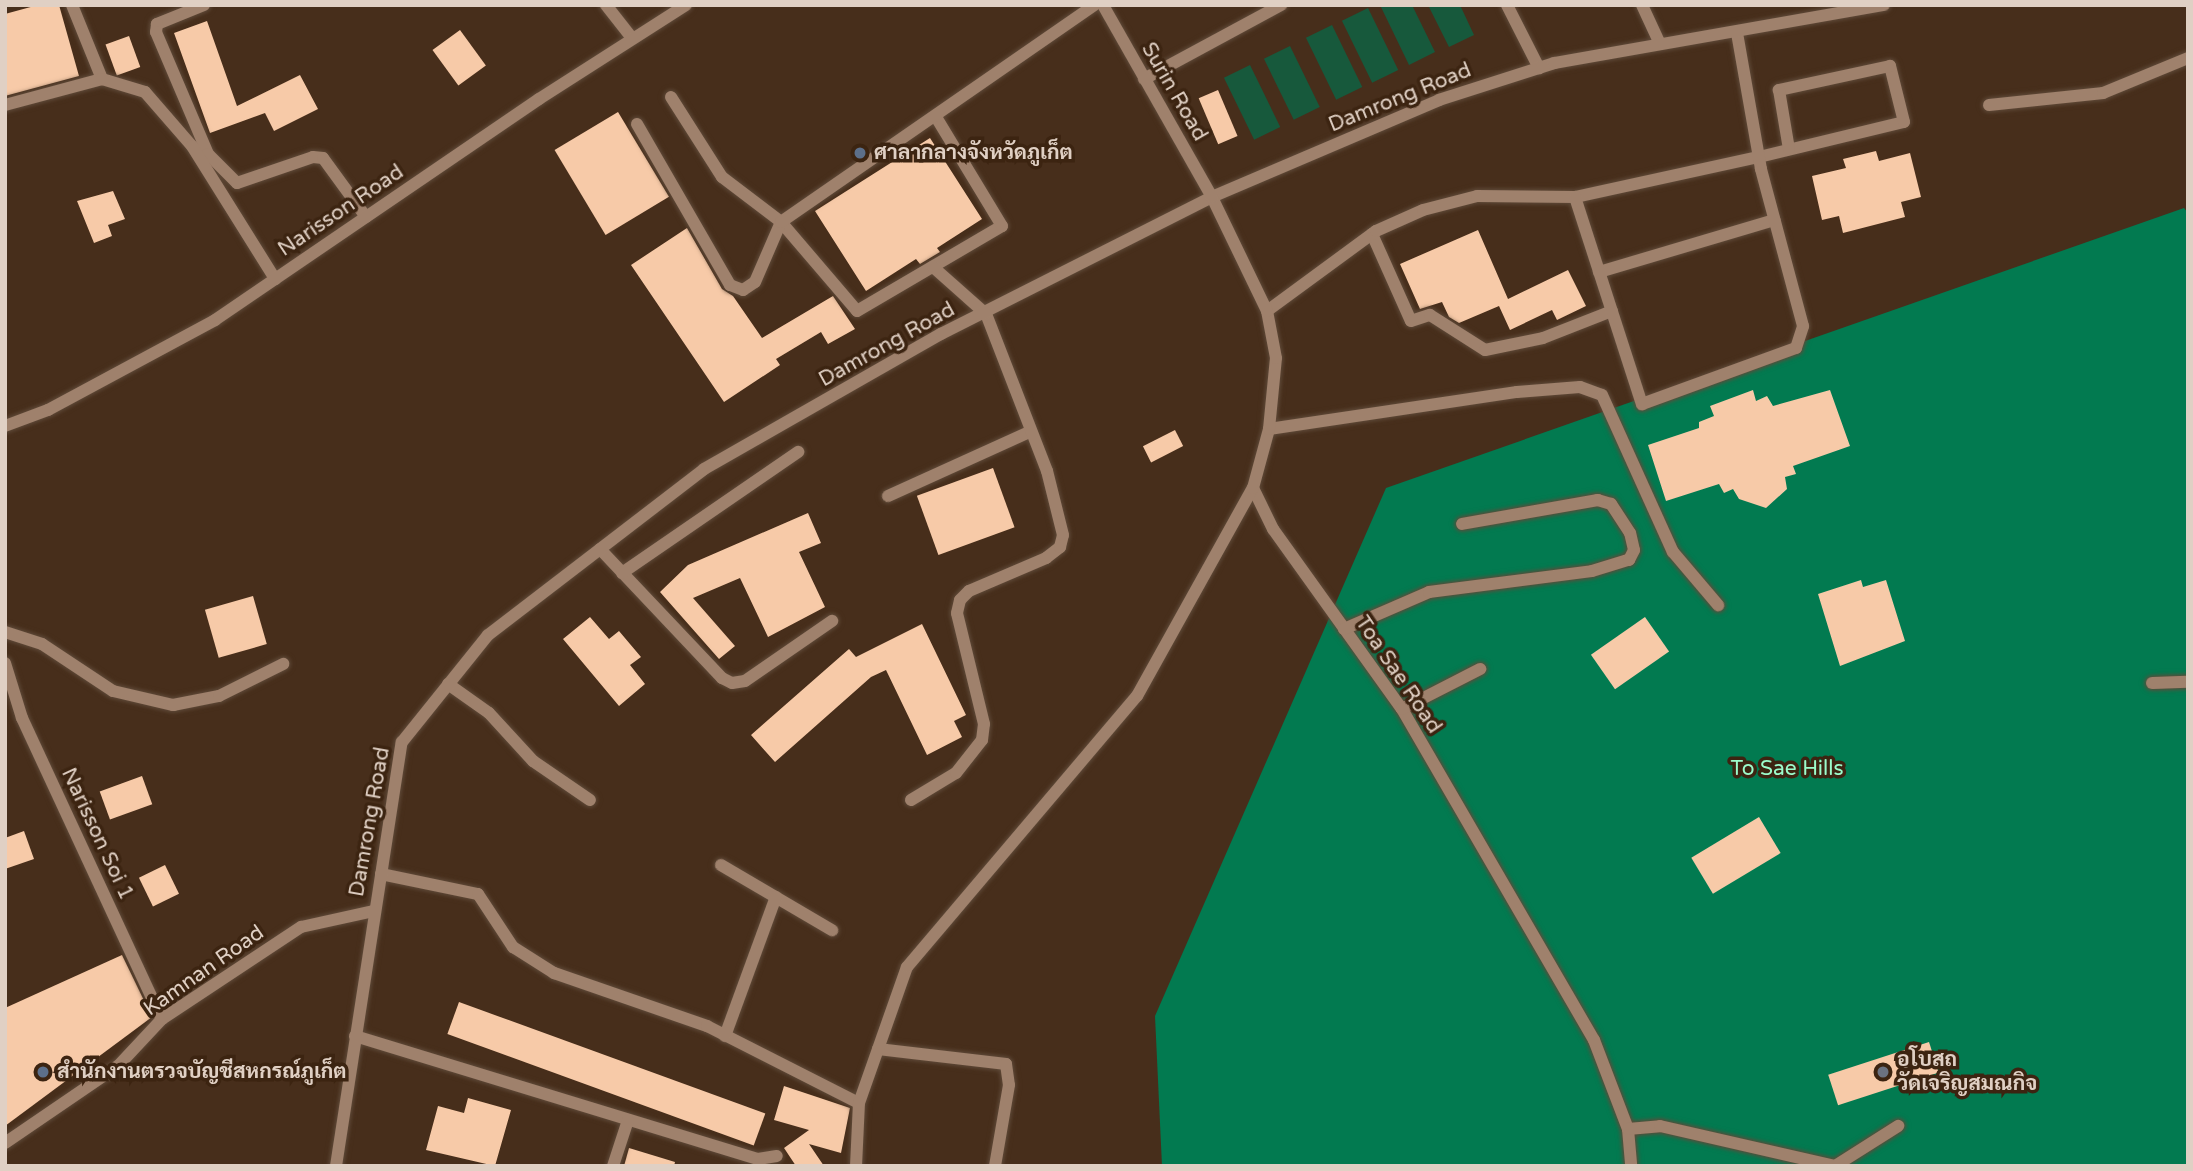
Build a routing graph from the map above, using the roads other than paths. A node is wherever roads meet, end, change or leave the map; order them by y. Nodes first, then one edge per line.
1 (72, 5) edge
2 (204, 5) edge
3 (606, 5) edge
4 (686, 5) edge
5 (1094, 5) edge
6 (1103, 5) edge
7 (1281, 5) edge
8 (1507, 5) edge
9 (1642, 5) edge
10 (1884, 5) edge
11 (1737, 33) junction
12 (632, 38) junction
13 (1660, 44) junction
14 (2188, 58) edge
15 (1539, 68) junction
16 (102, 79) junction
17 (1144, 79) junction
18 (671, 97) dead end
19 (5, 105) edge
20 (1989, 105) dead end
21 (936, 117) junction
22 (636, 124) dead end
23 (1789, 149) junction
24 (1759, 157) junction
25 (1212, 197) junction
26 (1574, 197) junction
27 (366, 217) junction
28 (1774, 220) junction
29 (781, 222) junction
30 (1372, 234) junction
31 (933, 267) junction
32 (1599, 272) junction
33 (275, 279) junction
34 (1267, 311) junction
35 (1612, 312) junction
36 (986, 314) junction
37 (5, 426) edge
38 (1269, 429) junction
39 (1031, 431) junction
40 (798, 452) dead end
41 (1253, 488) junction
42 (888, 496) dead end
43 (1462, 524) dead end
44 (600, 549) junction
45 (622, 573) junction
46 (1717, 605) dead end
47 (832, 621) dead end
48 (1344, 629) junction
49 (5, 632) edge
50 (283, 664) dead end
51 (6, 665) edge
52 (1480, 669) dead end
53 (2152, 682) dead end
54 (2188, 682) edge
55 (449, 684) junction
56 (1402, 709) junction
57 (590, 800) dead end
58 (911, 800) dead end
59 (720, 865) dead end
60 (381, 874) junction
61 (776, 897) junction
62 (374, 911) junction
63 (832, 930) dead end
64 (162, 1019) junction
65 (355, 1036) junction
66 (725, 1036) junction
67 (878, 1049) junction
68 (859, 1103) junction
69 (628, 1120) junction
70 (1898, 1126) dead end
71 (1628, 1129) junction
72 (5, 1143) edge
73 (777, 1156) dead end
74 (336, 1166) edge
75 (613, 1166) edge
76 (856, 1166) edge
77 (996, 1166) edge
78 (1631, 1166) edge
79 (1835, 1166) edge

1 - 16 street
2 - 27 street
3 - 12 street
4 - 12 street, Narisson Road
5 - 21 street
6 - 17 street, Surin Road
7 - 17 street
8 - 15 street
9 - 13 street
10 - 11 street, Damrong Road
11 - 13 street, Damrong Road
11 - 24 street
12 - 27 street, Narisson Road
13 - 15 street, Damrong Road
14 - 20 street
15 - 25 street, Damrong Road
16 - 19 street
16 - 33 street
17 - 25 street, Surin Road
18 - 29 street
21 - 29 street
21 - 31 street
22 - 29 street
23 - 23 street
23 - 24 street
24 - 26 street
24 - 28 street
25 - 34 street
25 - 36 street, Damrong Road
26 - 30 street
26 - 32 street
27 - 33 street, Narisson Road
28 - 32 street
28 - 35 street
29 - 31 street
30 - 34 street
30 - 35 street
31 - 36 street
32 - 35 street
33 - 37 street, Narisson Road
34 - 38 street
36 - 39 street
36 - 44 street, Damrong Road
38 - 41 street
38 - 46 street
39 - 42 street
39 - 58 street
40 - 45 street
41 - 48 street, Toa Sae Road
41 - 67 street
43 - 48 street
44 - 45 street
44 - 55 street, Damrong Road
45 - 47 street
48 - 56 street, Toa Sae Road
49 - 50 street
51 - 64 street, Narisson Soi 1
52 - 56 street
53 - 54 street
55 - 57 street
55 - 60 street, Damrong Road
56 - 71 street, Toa Sae Road
59 - 61 street
60 - 62 street, Damrong Road
60 - 66 street
61 - 63 street
61 - 66 street
62 - 64 street, Kamnan Road
62 - 65 street, Damrong Road
64 - 72 street, Kamnan Road
65 - 69 street
65 - 74 street, Damrong Road
66 - 68 street
67 - 68 street
67 - 77 street
68 - 76 street
69 - 73 street
69 - 75 street
70 - 79 street
71 - 78 street, Toa Sae Road
71 - 79 street

